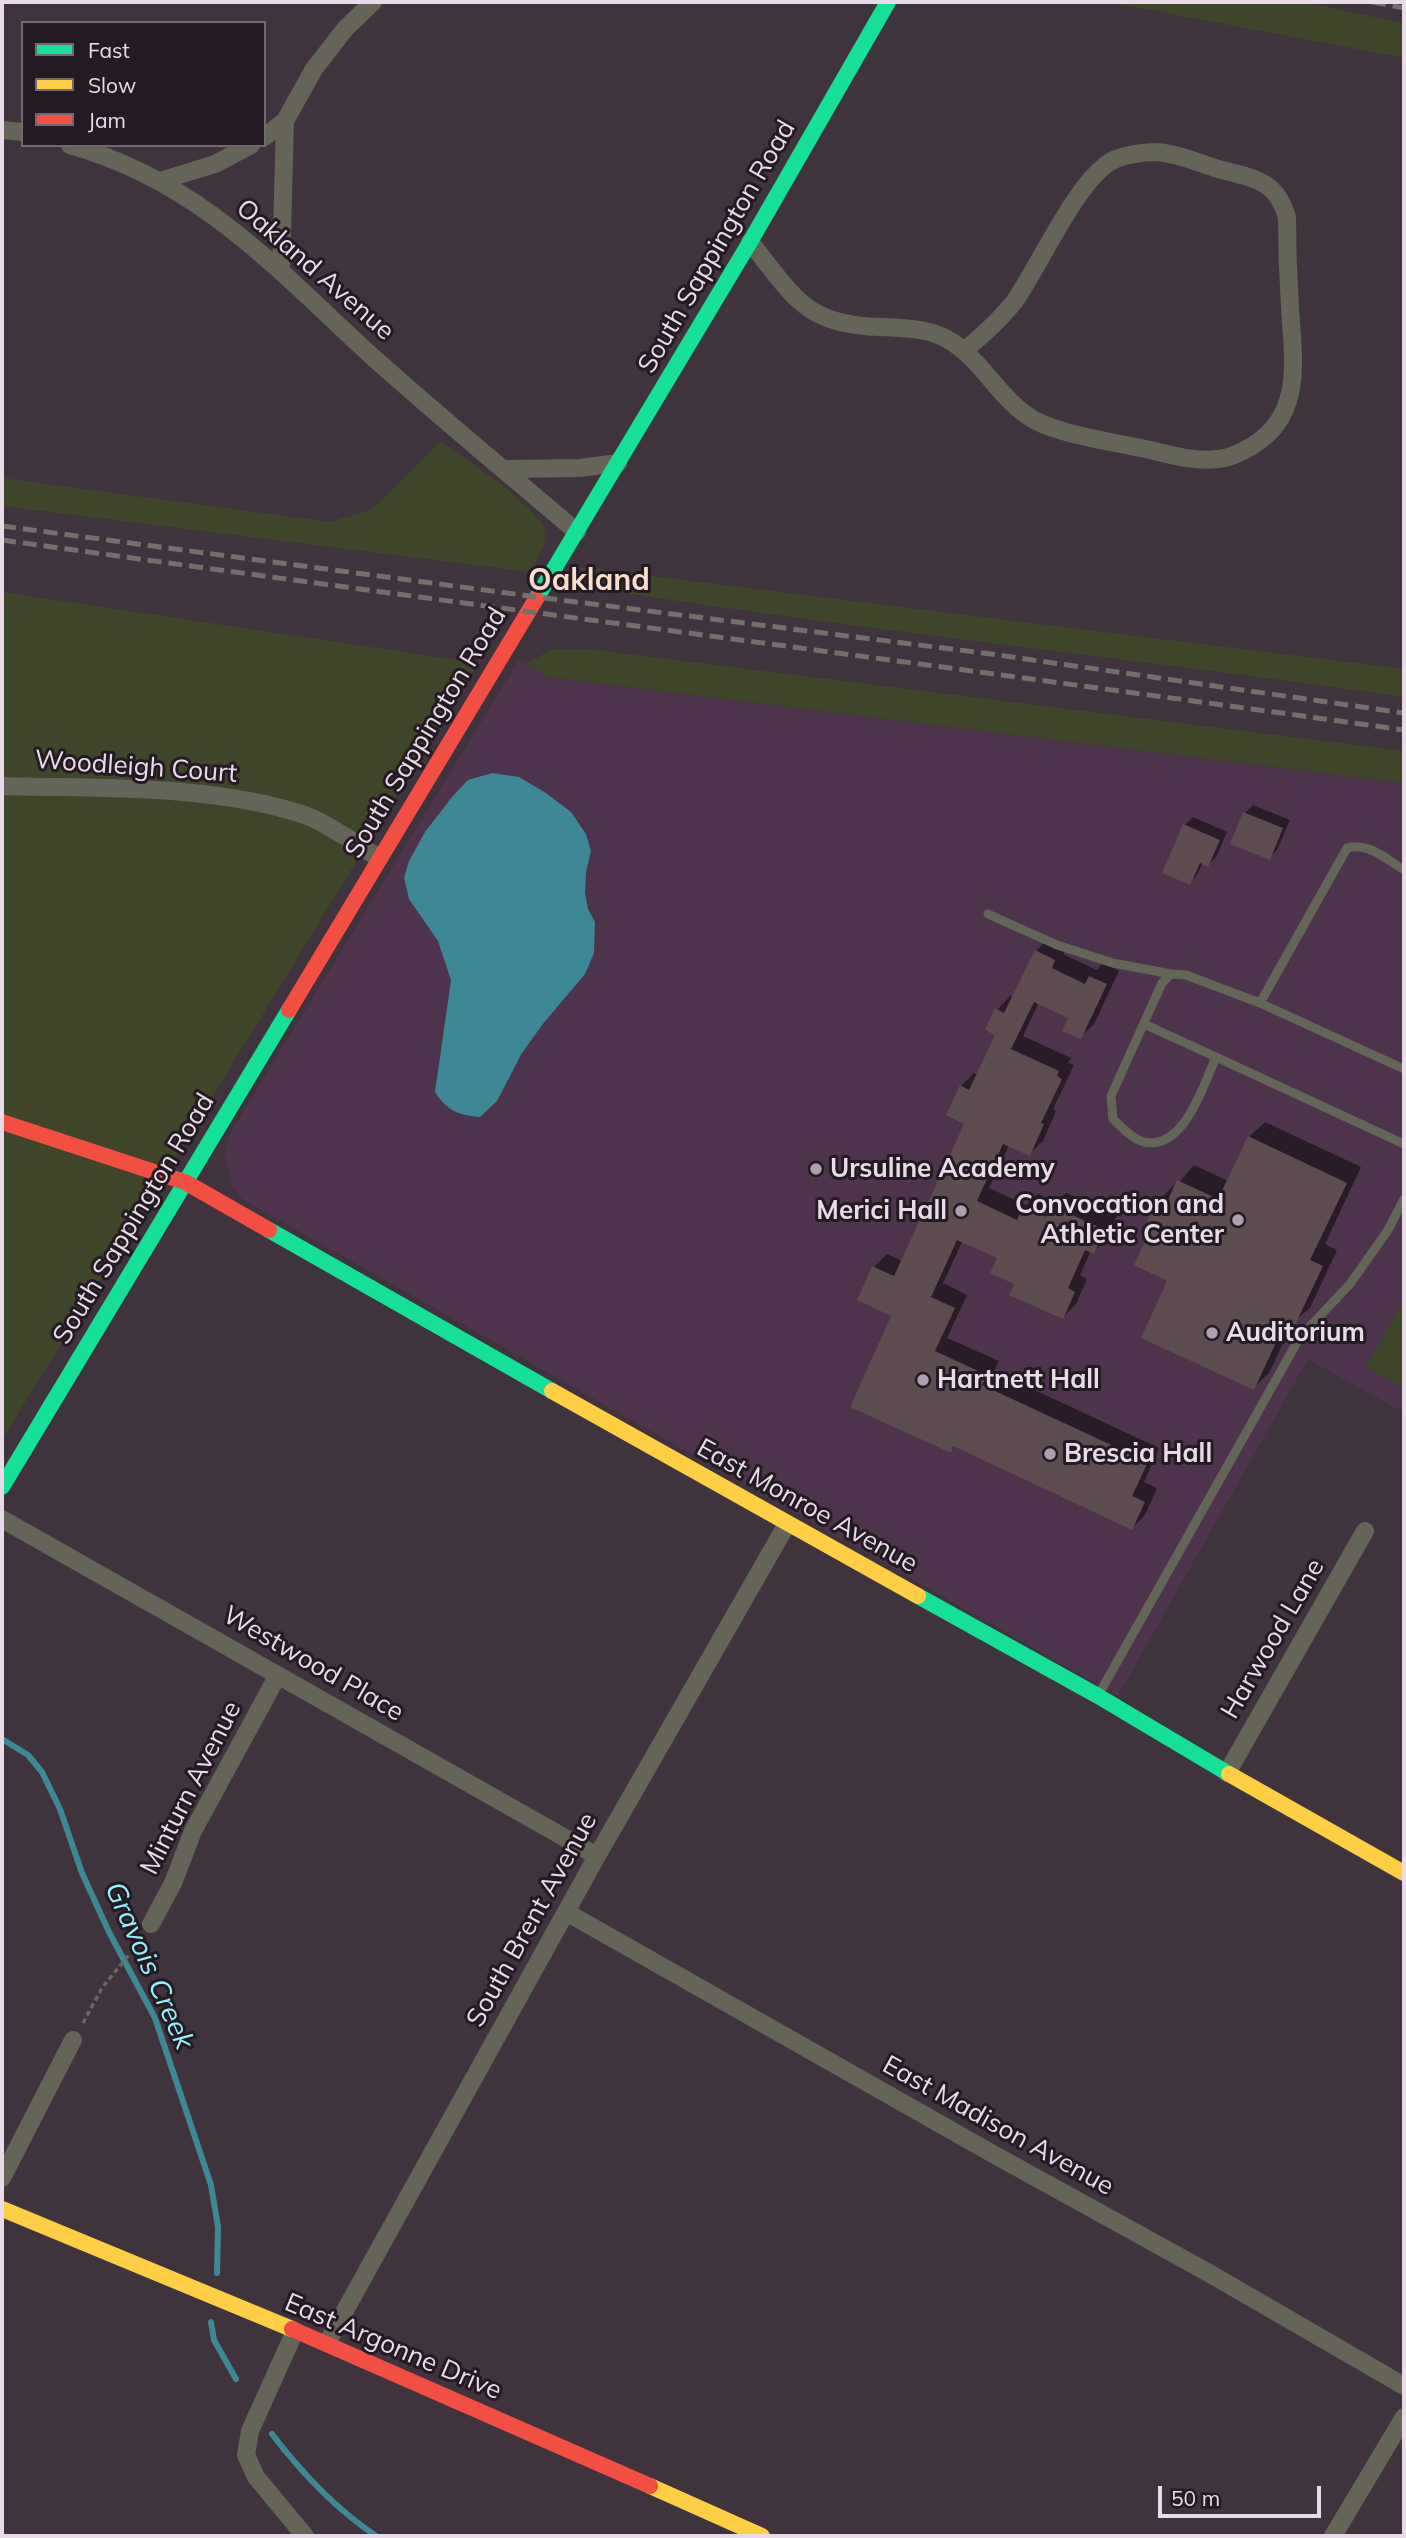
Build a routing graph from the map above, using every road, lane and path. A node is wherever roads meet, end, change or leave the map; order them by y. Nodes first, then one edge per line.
1 (373, 2) edge
2 (888, 2) edge
3 (285, 121) junction
4 (2, 130) edge
5 (21, 132) edge
6 (266, 135) edge
7 (76, 147) edge
8 (247, 147) edge
9 (160, 181) junction
10 (750, 242) junction
11 (281, 271) junction
12 (964, 350) junction
13 (618, 463) junction
14 (503, 469) junction
15 (577, 532) junction
16 (2, 786) edge
17 (379, 858) junction
18 (1404, 870) edge
19 (988, 914) dead end
20 (1171, 974) junction
21 (1260, 1003) junction
22 (1144, 1024) junction
23 (1216, 1057) junction
24 (1404, 1069) edge
25 (2, 1122) edge
26 (1404, 1144) edge
27 (185, 1182) junction
28 (1404, 1199) edge
29 (2, 1487) edge
30 (2, 1519) edge
31 (787, 1524) junction
32 (1365, 1531) dead end
33 (278, 1675) junction
34 (1098, 1696) junction
35 (1227, 1773) junction
36 (597, 1856) junction
37 (1404, 1873) edge
38 (566, 1912) junction
39 (151, 1924) dead end
40 (135, 1949) dead end
41 (73, 2040) joint
42 (2, 2178) edge
43 (2, 2208) edge
44 (296, 2330) junction
45 (327, 2343) junction
46 (1404, 2386) edge
47 (1404, 2417) edge
48 (304, 2536) edge
49 (762, 2536) edge
50 (1333, 2536) edge

1 - 3 street
2 - 10 street, South Sappington Road
3 - 6 street
3 - 11 street
4 - 5 street
7 - 9 street, Oakland Avenue
8 - 9 street
9 - 11 street, Oakland Avenue
10 - 12 street
10 - 13 street, South Sappington Road
11 - 14 street, Oakland Avenue
12 - 12 street
13 - 14 street
13 - 15 street, South Sappington Road
14 - 15 street, Oakland Avenue
15 - 17 street, South Sappington Road
16 - 17 street, Woodleigh Court
17 - 27 street, South Sappington Road
18 - 21 lane
19 - 20 lane
20 - 21 lane
20 - 22 lane
21 - 24 lane
22 - 23 lane
22 - 23 lane
23 - 26 lane
25 - 27 street, East Monroe Avenue
27 - 29 street, South Sappington Road
27 - 31 street, East Monroe Avenue
28 - 34 lane
30 - 33 street, Westwood Place
31 - 34 street, East Monroe Avenue
31 - 36 street, South Brent Avenue
32 - 35 street, Harwood Lane
33 - 36 street, Westwood Place
33 - 39 street, Minturn Avenue
34 - 35 street, East Monroe Avenue
35 - 37 street, East Monroe Avenue
36 - 38 street, South Brent Avenue
38 - 45 street, South Brent Avenue
38 - 46 street, East Madison Avenue
40 - 41 path
41 - 42 street
43 - 44 street, East Argonne Drive
44 - 45 street, East Argonne Drive
44 - 48 street
45 - 49 street, East Argonne Drive
47 - 50 street

